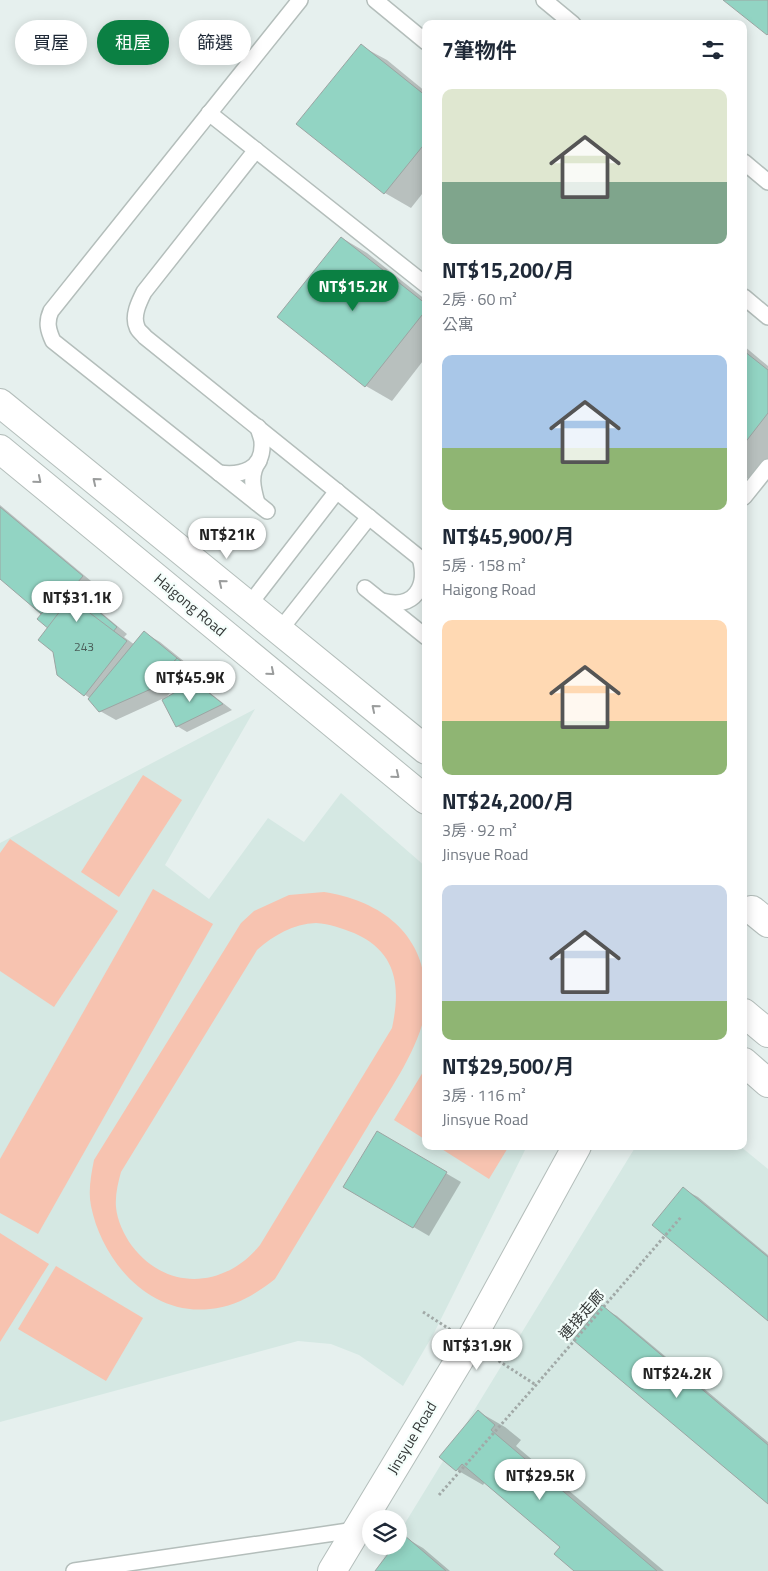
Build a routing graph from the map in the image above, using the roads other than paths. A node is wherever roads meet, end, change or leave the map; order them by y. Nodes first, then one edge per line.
1 (300, 0) edge
2 (374, 0) edge
3 (544, 0) edge
4 (568, 20) edge
5 (422, 39) edge
6 (209, 113) junction
7 (256, 150) junction
8 (747, 164) edge
9 (768, 182) edge
10 (422, 282) edge
11 (747, 300) edge
12 (768, 317) edge
13 (0, 403) edge
14 (258, 427) junction
15 (0, 449) edge
16 (291, 454) junction
17 (257, 463) junction
18 (768, 467) edge
19 (219, 473) junction
20 (337, 491) junction
21 (747, 493) edge
22 (369, 517) junction
23 (422, 559) edge
24 (365, 588) dead end
25 (422, 589) edge
26 (382, 601) junction
27 (249, 605) junction
28 (280, 630) junction
29 (422, 632) edge
30 (422, 633) edge
31 (422, 747) edge
32 (422, 797) edge
33 (747, 1016) edge
34 (768, 1033) edge
35 (747, 1065) edge
36 (768, 1083) edge
37 (574, 1150) edge
38 (355, 1530) junction
39 (74, 1571) edge
40 (332, 1571) edge

1 - 6 lane
2 - 5 lane
3 - 4 lane
6 - 7 lane
6 - 19 lane
7 - 10 lane
7 - 14 lane
8 - 9 lane
11 - 12 lane
27 -> 13 street
14 - 16 lane
14 - 17 lane
15 -> 32 street, Haigong Road
16 - 17 lane
16 - 20 lane
17 - 19 lane
17 - 19 lane
18 - 21 lane
20 - 22 lane
20 - 27 lane
22 - 23 lane
22 - 28 lane
24 - 26 lane
25 - 26 lane
25 - 29 lane
26 - 30 lane
27 - 28 street
31 -> 28 street
33 - 34 street
35 - 36 street
37 - 38 street, Jinsyue Road
38 - 39 lane
38 - 40 street, Jinsyue Road

